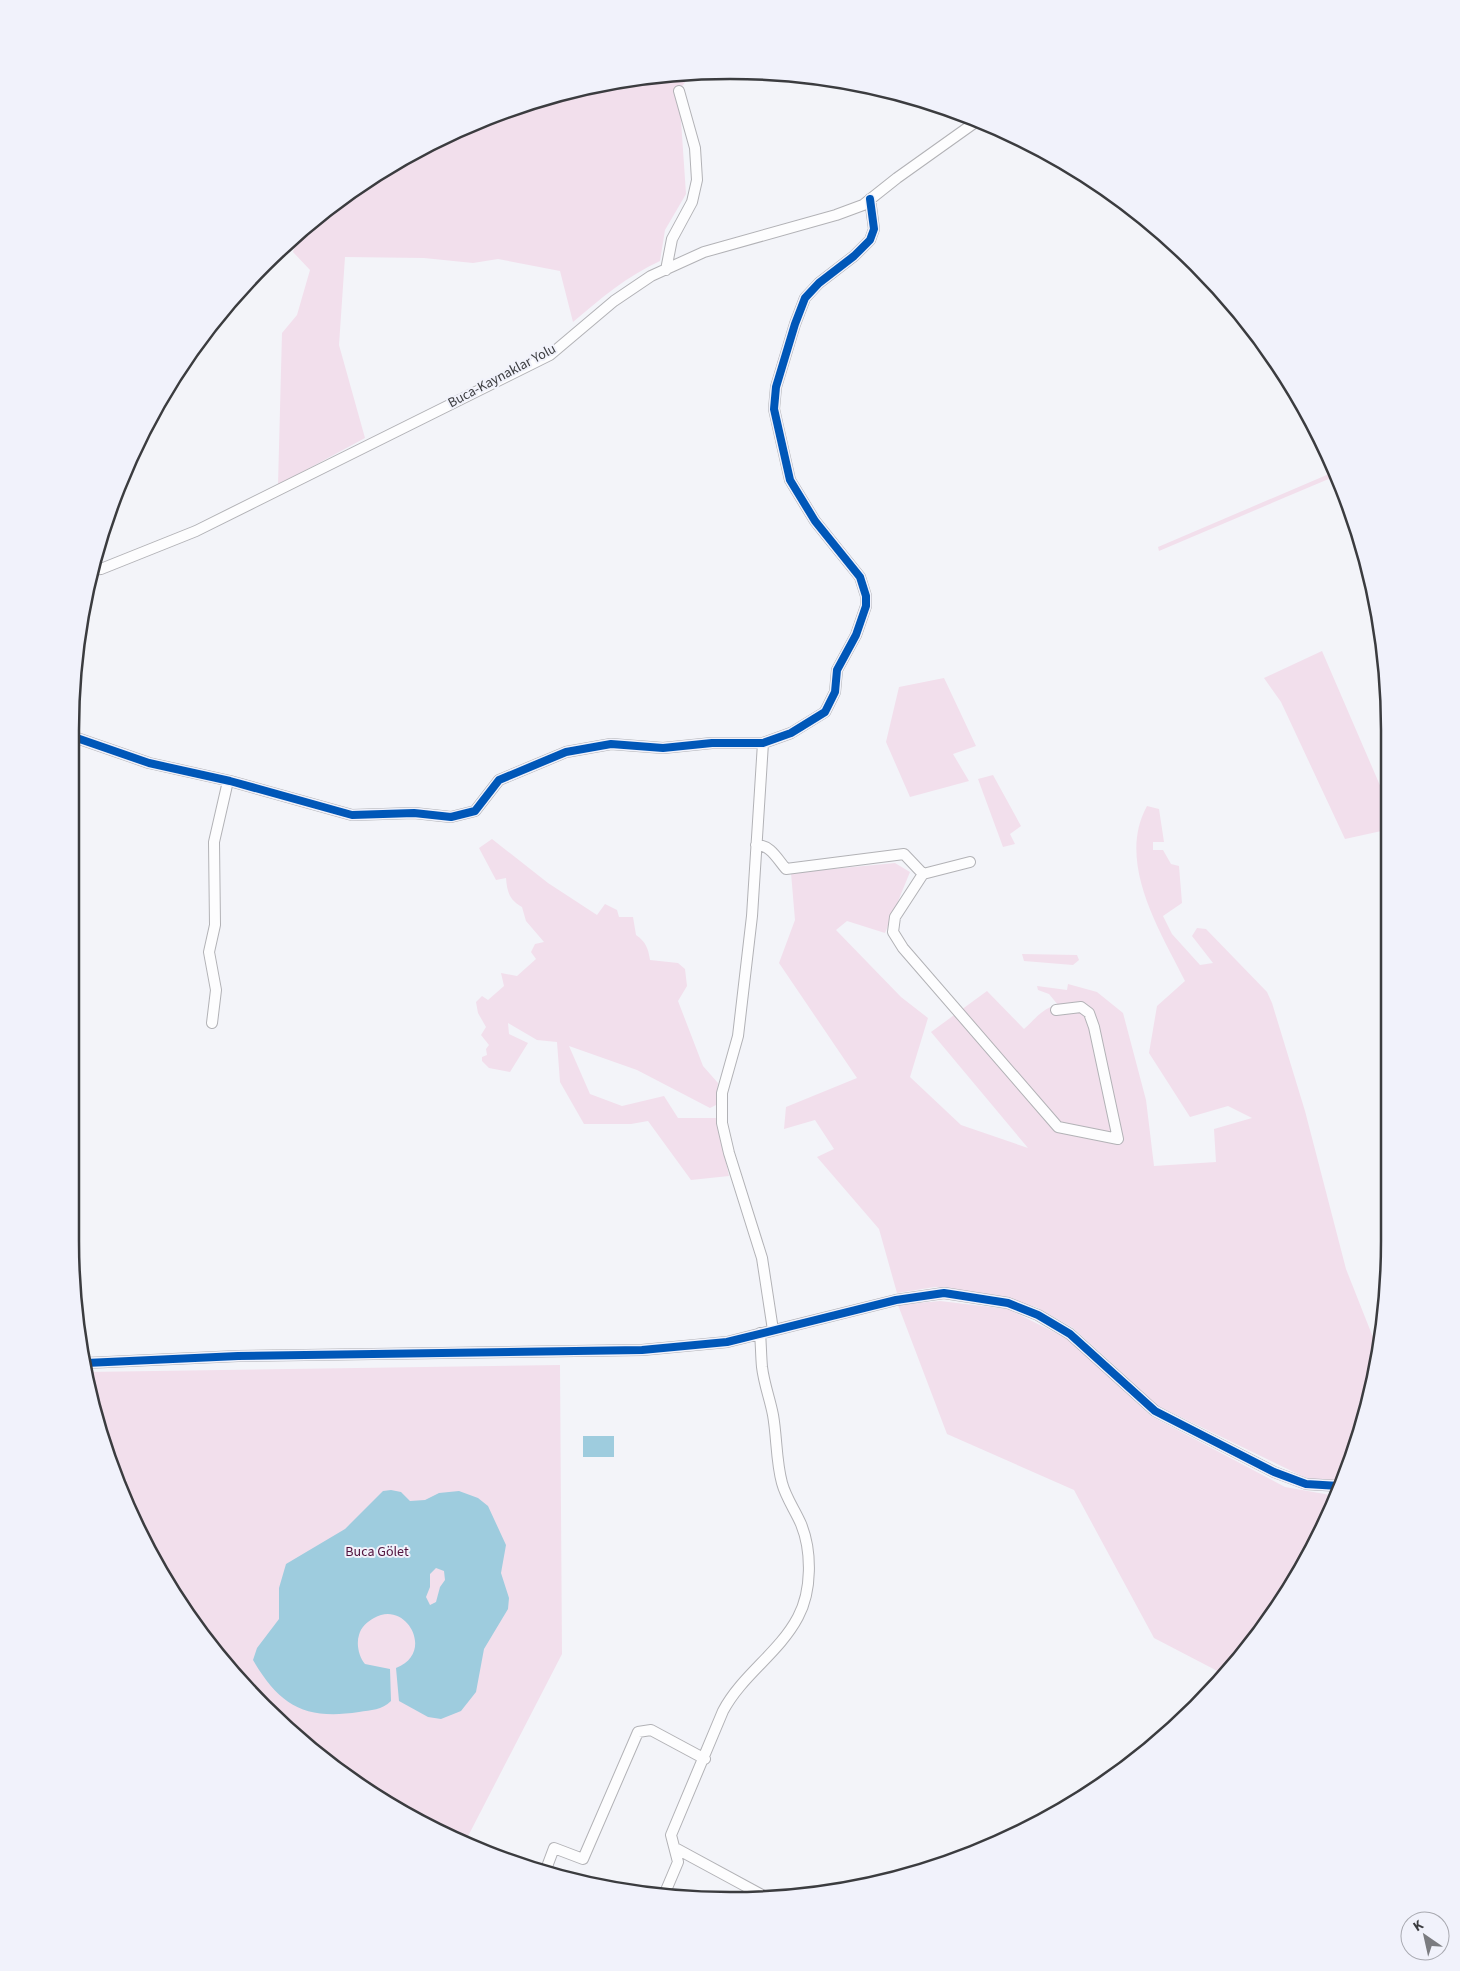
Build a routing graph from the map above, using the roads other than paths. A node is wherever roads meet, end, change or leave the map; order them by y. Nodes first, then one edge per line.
1 (679, 91) dead end
2 (971, 125) edge
3 (870, 199) junction
4 (666, 270) junction
5 (99, 569) edge
6 (79, 739) edge
7 (763, 743) junction
8 (228, 781) junction
9 (756, 845) junction
10 (970, 862) dead end
11 (923, 874) junction
12 (1056, 1010) dead end
13 (212, 1023) dead end
14 (773, 1330) junction
15 (760, 1333) junction
16 (90, 1363) edge
17 (1334, 1486) edge
18 (705, 1759) junction
19 (677, 1849) junction
20 (548, 1866) edge
21 (667, 1889) edge
22 (755, 1891) edge

1 - 4 street
2 - 3 street, Buca-Kaynaklar Yolu
3 - 4 street, Buca-Kaynaklar Yolu
3 - 7 street
4 - 5 street, Buca-Kaynaklar Yolu
6 - 8 street
7 - 8 street
7 - 9 street
8 - 13 street
9 - 11 street
9 - 14 street
10 - 11 street
11 - 12 street
14 - 15 street
14 - 17 street
15 - 16 street
15 - 18 street
18 - 19 street
18 - 20 street
19 - 21 street
19 - 22 street

